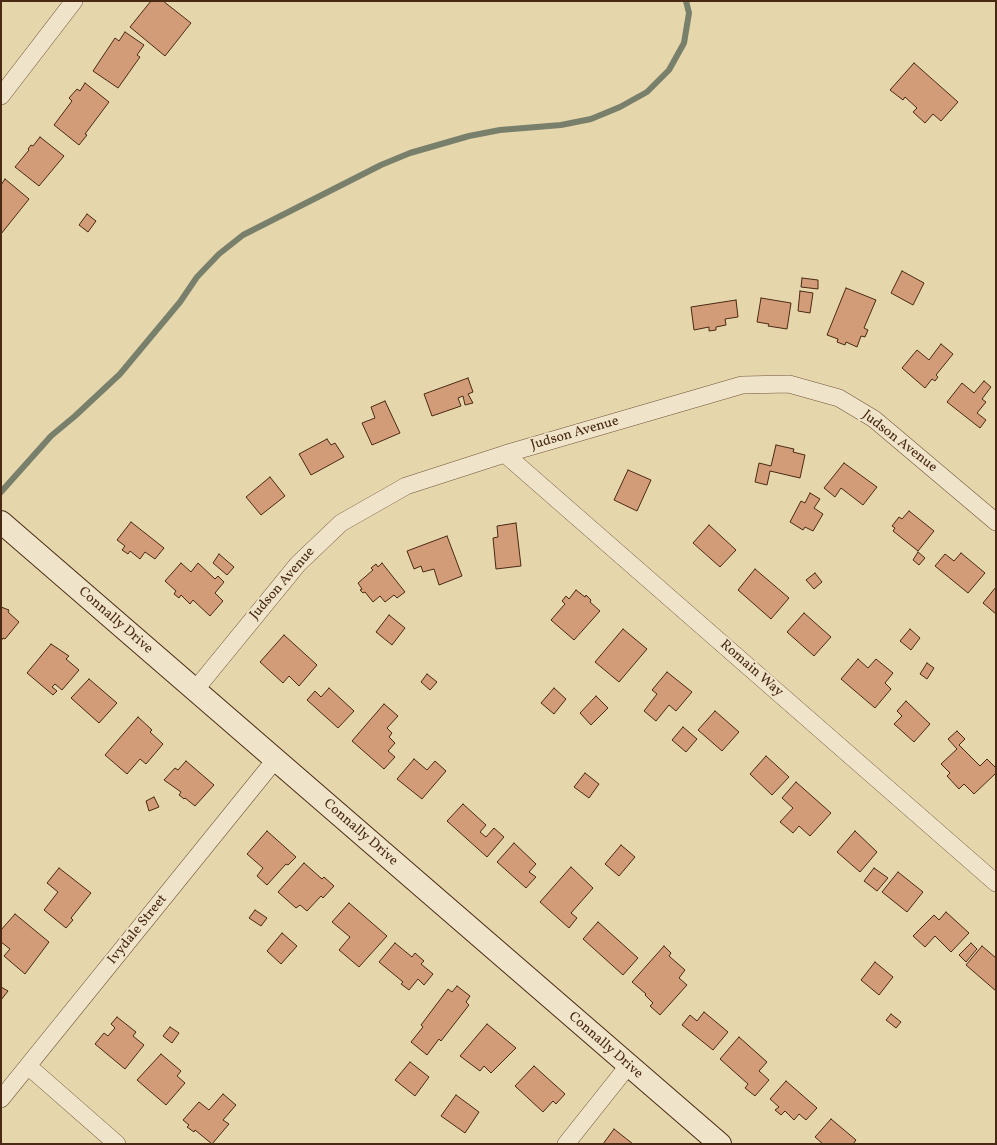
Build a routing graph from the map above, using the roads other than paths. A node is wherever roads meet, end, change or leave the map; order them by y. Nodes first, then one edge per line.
1 (74, 1) edge
2 (1, 96) edge
3 (505, 454) junction
4 (1, 522) edge
5 (996, 522) edge
6 (195, 690) junction
7 (275, 760) junction
8 (996, 883) edge
9 (28, 1066) junction
10 (628, 1066) junction
11 (1, 1099) edge
12 (117, 1144) edge
13 (566, 1144) edge
14 (720, 1144) edge

1 - 2 street
3 - 5 street, Judson Avenue
3 - 6 street, Judson Avenue
3 - 8 street, Romain Way
4 - 6 street, Connally Drive
6 - 7 street, Connally Drive
7 - 9 street, Ivydale Street
7 - 10 street, Connally Drive
9 - 11 street, Ivydale Street
9 - 12 street
10 - 13 street
10 - 14 street, Connally Drive

